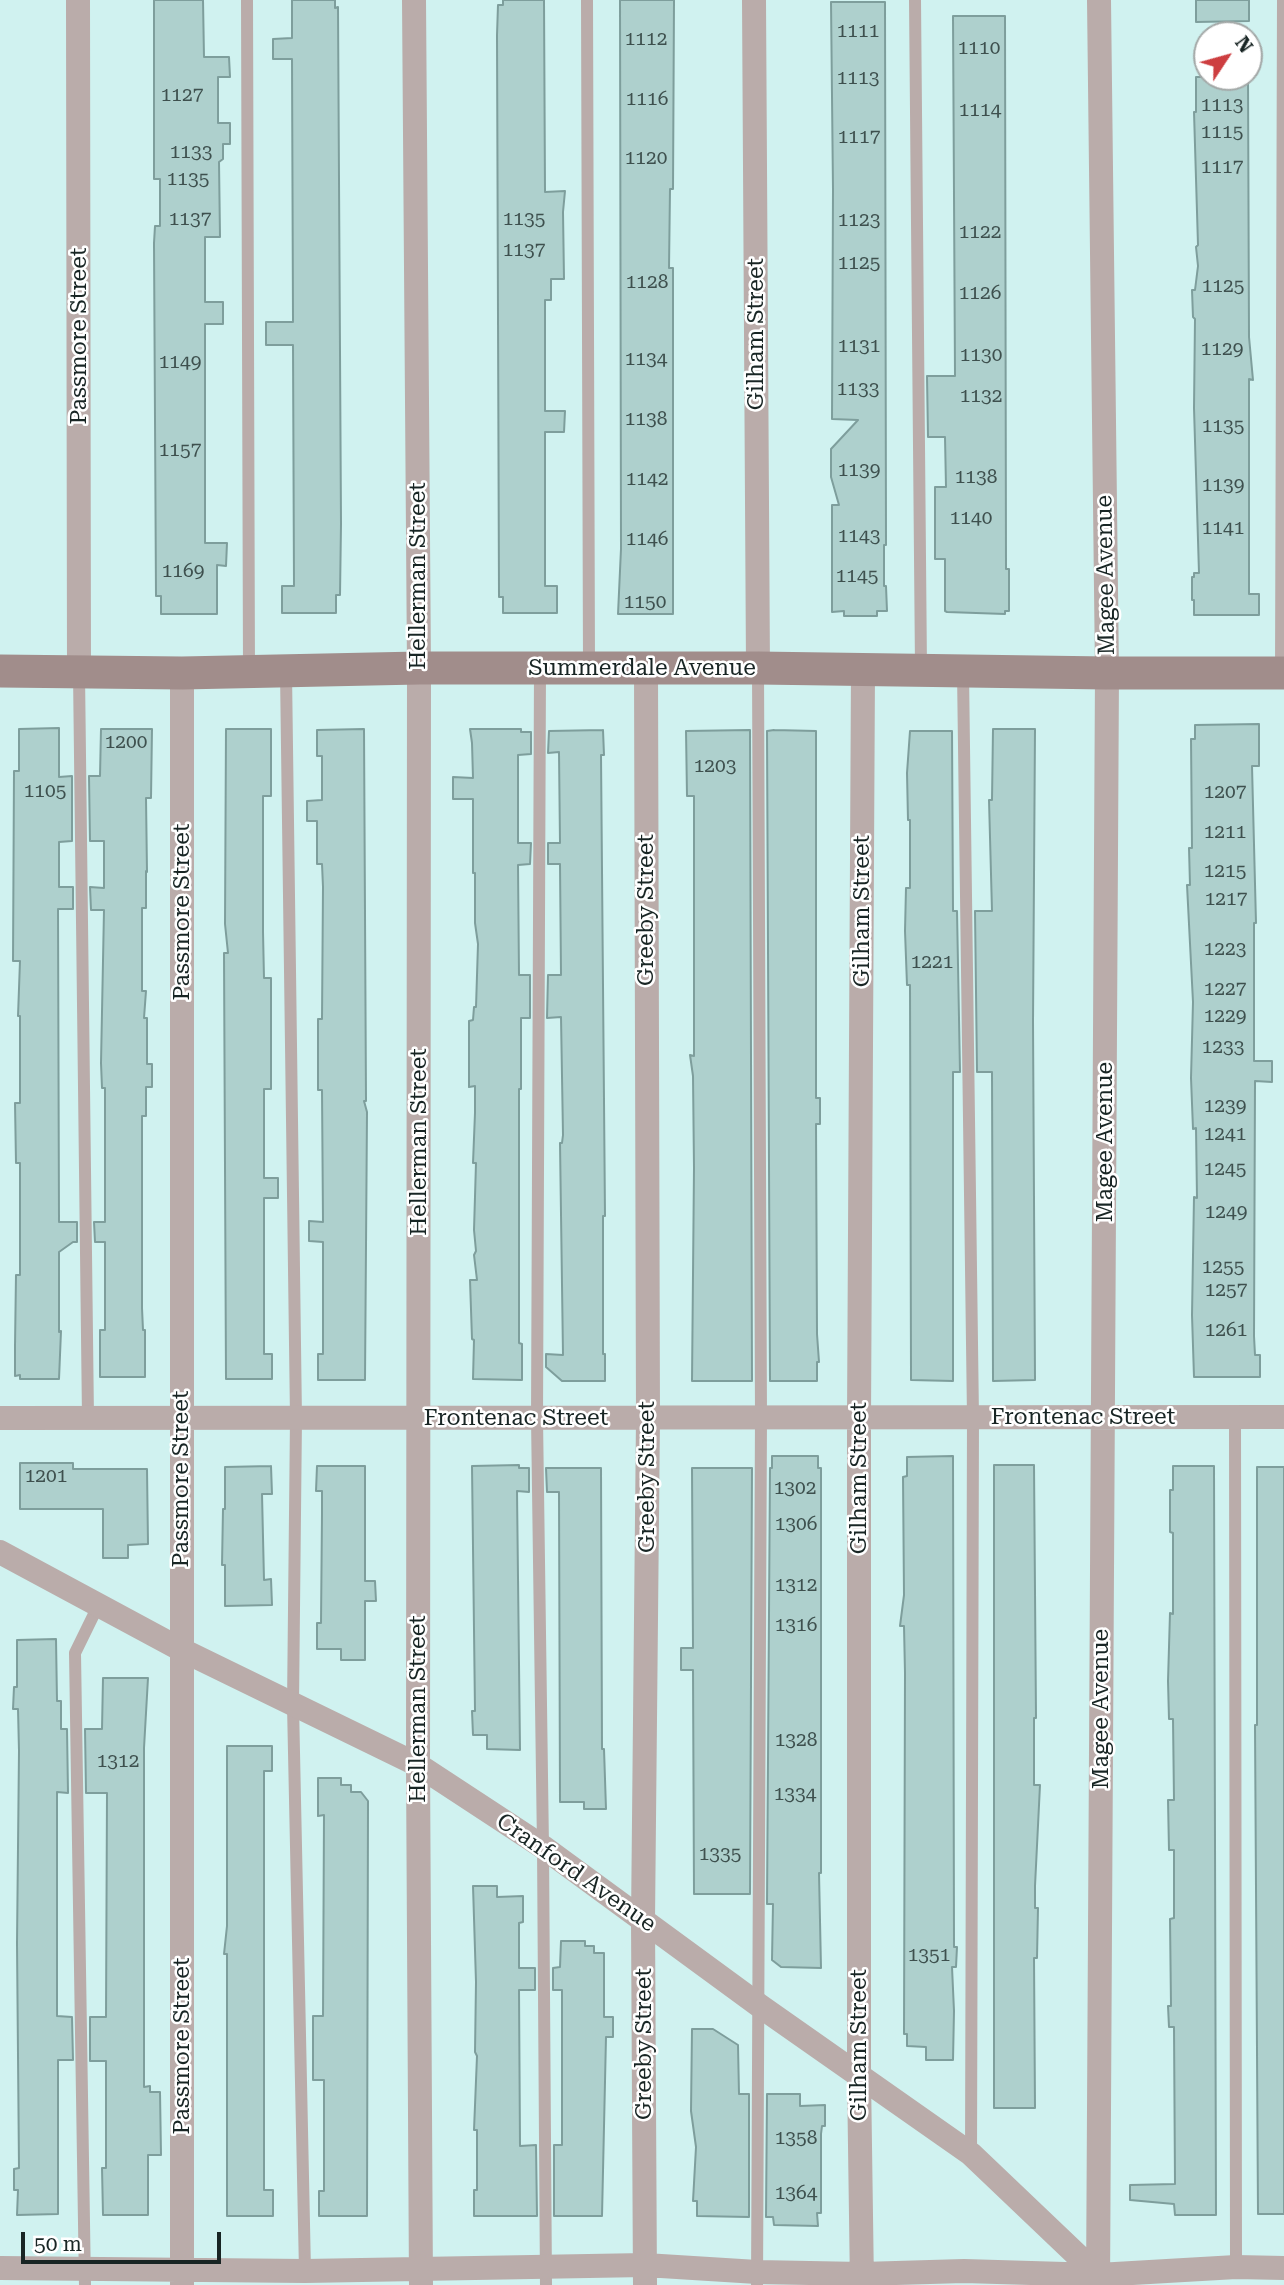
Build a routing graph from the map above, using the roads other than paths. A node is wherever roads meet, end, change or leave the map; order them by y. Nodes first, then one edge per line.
1 (78, 0) edge
2 (247, 0) edge
3 (414, 0) edge
4 (587, 0) edge
5 (754, 0) edge
6 (915, 0) edge
7 (1099, 0) edge
8 (1283, 0) edge
9 (419, 668) junction
10 (540, 668) junction
11 (589, 668) junction
12 (646, 668) junction
13 (758, 668) junction
14 (863, 670) junction
15 (0, 671) edge
16 (79, 671) junction
17 (286, 671) junction
18 (921, 671) junction
19 (249, 672) junction
20 (963, 672) junction
21 (1107, 673) junction
22 (1282, 673) edge
23 (182, 674) junction
24 (1235, 1416) junction
25 (648, 1417) junction
26 (761, 1417) junction
27 (859, 1417) junction
28 (973, 1417) junction
29 (1104, 1417) junction
30 (1284, 1417) edge
31 (0, 1418) edge
32 (88, 1418) junction
33 (181, 1418) junction
34 (296, 1418) junction
35 (419, 1418) junction
36 (537, 1418) junction
37 (0, 1552) edge
38 (98, 1606) junction
39 (180, 1648) junction
40 (293, 1705) junction
41 (418, 1765) junction
42 (543, 1847) junction
43 (643, 1920) junction
44 (760, 2006) junction
45 (859, 2076) junction
46 (971, 2154) junction
47 (1236, 2267) junction
48 (0, 2268) edge
49 (1284, 2268) edge
50 (304, 2271) junction
51 (645, 2275) edge
52 (545, 2276) edge
53 (86, 2277) edge
54 (348, 2277) edge
55 (421, 2277) edge
56 (125, 2278) edge
57 (182, 2278) edge
58 (258, 2278) edge
59 (964, 2278) edge
60 (757, 2279) edge
61 (862, 2280) edge
62 (1098, 2280) edge

1 - 16 street, Passmore Street
2 - 19 lane
3 - 9 street, Hellerman Street
4 - 11 lane
5 - 13 street, Gilham Street
6 - 18 lane
7 - 21 street, Magee Avenue
8 - 22 lane
9 - 10 street, Summerdale Avenue
9 - 17 street, Summerdale Avenue
9 - 35 street, Hellerman Street
10 - 11 street, Summerdale Avenue
10 - 36 lane
11 - 12 street, Summerdale Avenue
12 - 13 street, Summerdale Avenue
12 - 25 street, Greeby Street
13 - 14 street, Summerdale Avenue
13 - 26 lane
14 - 18 street, Summerdale Avenue
14 - 27 street, Gilham Street
15 - 16 street, Summerdale Avenue
16 - 23 street, Summerdale Avenue
16 - 32 lane
17 - 19 street, Summerdale Avenue
17 - 34 lane
18 - 20 street, Summerdale Avenue
19 - 23 street, Summerdale Avenue
20 - 21 street, Summerdale Avenue
20 - 28 lane
21 - 22 street, Summerdale Avenue
21 - 29 street, Magee Avenue
23 - 33 street, Passmore Street
24 - 29 street, Frontenac Street
24 - 30 street, Frontenac Street
24 - 47 lane
25 - 26 street, Frontenac Street
25 - 36 street, Frontenac Street
25 - 43 street, Greeby Street
26 - 27 street, Frontenac Street
26 - 44 lane
27 - 28 street, Frontenac Street
27 - 45 street, Gilham Street
28 - 29 street, Frontenac Street
28 - 46 lane
29 - 62 street, Magee Avenue
31 - 32 street, Frontenac Street
32 - 33 street, Frontenac Street
33 - 34 street, Frontenac Street
33 - 39 street, Passmore Street
34 - 35 street, Frontenac Street
34 - 40 lane
35 - 36 street, Frontenac Street
35 - 41 street, Hellerman Street
36 - 42 lane
37 - 38 street, Cranford Avenue
38 - 39 street, Cranford Avenue
38 - 53 lane
39 - 40 street, Cranford Avenue
39 - 57 street, Passmore Street
40 - 41 street, Cranford Avenue
40 - 50 lane
41 - 42 street, Cranford Avenue
41 - 55 street, Hellerman Street
42 - 43 street, Cranford Avenue
42 - 52 lane
43 - 44 street, Cranford Avenue
43 - 51 street, Greeby Street
44 - 45 street, Cranford Avenue
44 - 60 lane
45 - 46 street, Cranford Avenue
45 - 61 street, Gilham Street
46 - 62 street, Cranford Avenue
47 - 49 street
47 - 62 street
48 - 53 street
50 - 54 street
50 - 58 street
51 - 52 street
51 - 60 street
52 - 55 street
53 - 56 street
54 - 55 street
56 - 57 street
57 - 58 street
59 - 61 street
59 - 62 street
60 - 61 street

